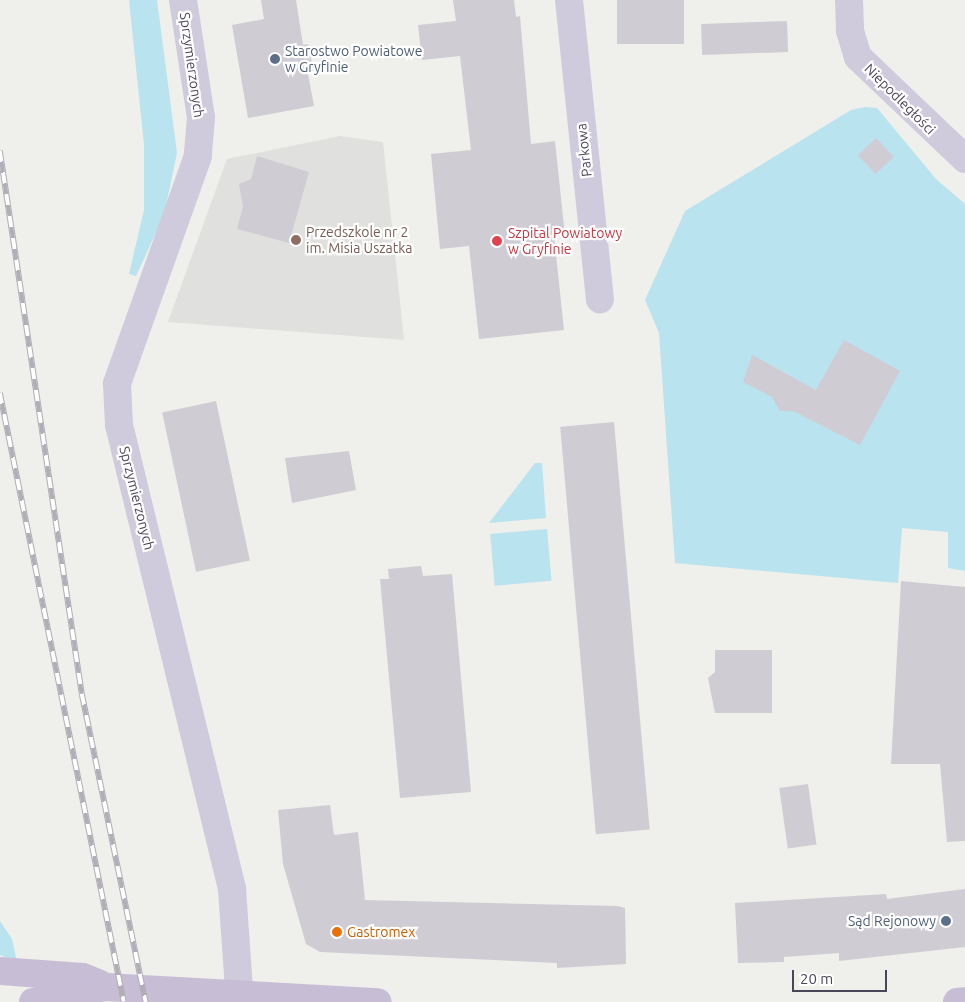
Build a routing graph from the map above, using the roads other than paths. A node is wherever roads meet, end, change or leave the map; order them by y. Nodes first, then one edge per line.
1 (183, 0) edge
2 (569, 0) edge
3 (849, 0) edge
4 (965, 159) edge
5 (600, 299) dead end
6 (0, 971) edge
7 (106, 987) junction
8 (240, 997) edge
9 (965, 1001) edge
10 (33, 1002) edge
11 (378, 1002) edge
12 (958, 1002) edge

1 - 8 street, Sprzymierzonych
2 - 5 street, Parkowa
3 - 4 street, Niepodległości
6 - 7 main road
7 - 8 main road
7 - 10 main road
8 - 11 main road
9 - 12 main road

